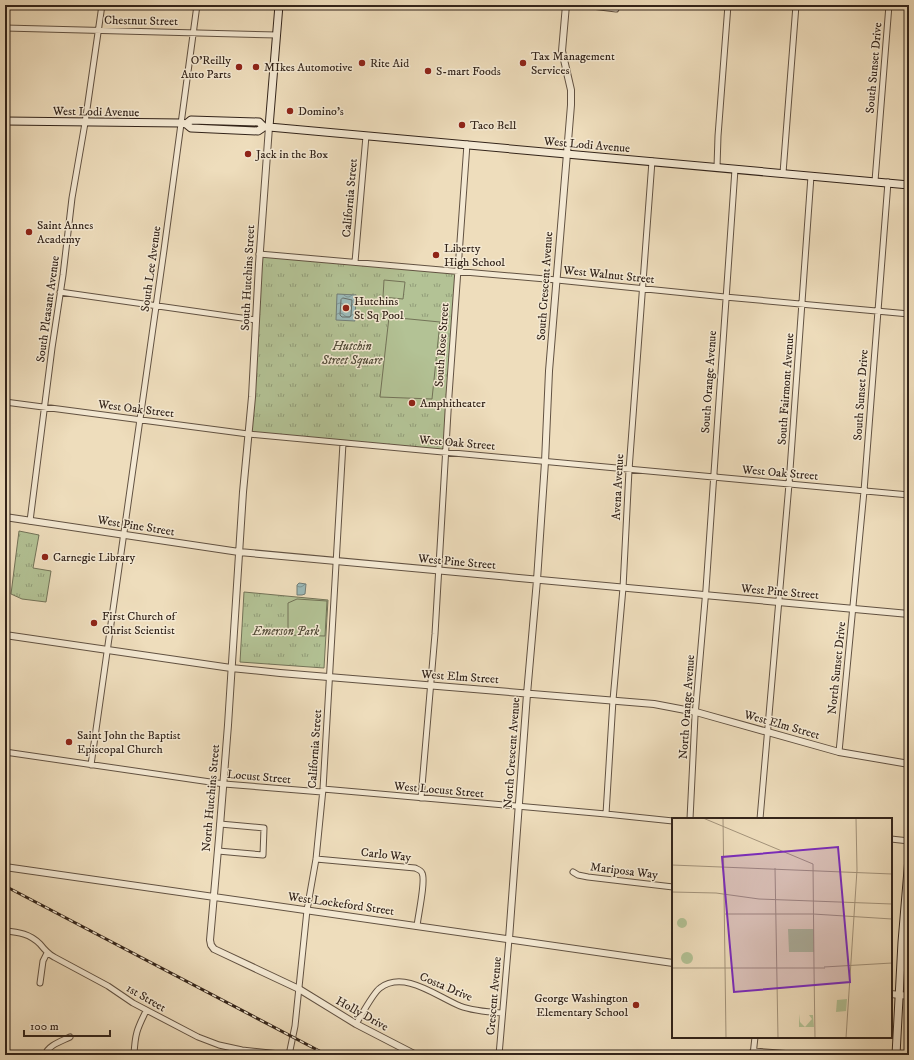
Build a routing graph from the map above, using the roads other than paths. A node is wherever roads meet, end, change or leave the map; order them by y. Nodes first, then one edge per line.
1 (102, 5) edge
2 (197, 5) edge
3 (279, 5) edge
4 (566, 5) edge
5 (584, 5) edge
6 (728, 5) edge
7 (796, 5) edge
8 (889, 5) edge
9 (616, 9) dead end
10 (5, 28) edge
11 (98, 30) junction
12 (194, 32) junction
13 (277, 35) junction
14 (5, 121) edge
15 (85, 123) junction
16 (183, 124) junction
17 (267, 127) junction
18 (366, 136) junction
19 (467, 144) junction
20 (567, 154) junction
21 (652, 162) junction
22 (718, 167) junction
23 (735, 169) junction
24 (783, 173) junction
25 (811, 176) junction
26 (875, 181) junction
27 (888, 182) junction
28 (909, 185) edge
29 (259, 254) junction
30 (355, 262) junction
31 (457, 272) junction
32 (557, 280) junction
33 (642, 289) junction
34 (60, 292) junction
35 (725, 297) junction
36 (802, 304) junction
37 (156, 305) junction
38 (878, 311) junction
39 (909, 314) edge
40 (256, 320) junction
41 (5, 402) edge
42 (44, 407) junction
43 (140, 420) junction
44 (248, 434) junction
45 (344, 443) junction
46 (446, 452) junction
47 (545, 462) junction
48 (629, 470) junction
49 (713, 477) junction
50 (789, 484) junction
51 (864, 491) junction
52 (909, 495) edge
53 (5, 518) edge
54 (30, 522) junction
55 (123, 535) junction
56 (239, 552) junction
57 (336, 561) junction
58 (538, 570) joint
59 (438, 571) junction
60 (537, 580) junction
61 (623, 588) junction
62 (705, 596) junction
63 (778, 602) junction
64 (853, 610) junction
65 (909, 614) edge
66 (5, 635) edge
67 (107, 649) junction
68 (231, 668) junction
69 (330, 677) junction
70 (430, 686) junction
71 (527, 694) junction
72 (613, 700) junction
73 (696, 712) junction
74 (767, 732) junction
75 (5, 752) edge
76 (838, 752) junction
77 (909, 764) edge
78 (90, 765) junction
79 (224, 784) junction
80 (323, 791) junction
81 (421, 798) junction
82 (519, 807) junction
83 (606, 814) junction
84 (690, 818) edge
85 (760, 818) edge
86 (672, 821) edge
87 (220, 824) junction
88 (892, 839) edge
89 (909, 841) edge
90 (218, 851) junction
91 (909, 858) edge
92 (316, 859) junction
93 (5, 867) edge
94 (573, 872) dead end
95 (672, 887) edge
96 (214, 896) junction
97 (307, 910) junction
98 (417, 926) junction
99 (5, 931) edge
100 (510, 939) junction
101 (47, 953) junction
102 (672, 963) edge
103 (40, 983) dead end
104 (299, 989) junction
105 (892, 994) edge
106 (899, 995) junction
107 (909, 996) edge
108 (146, 1011) junction
109 (502, 1013) junction
110 (356, 1024) junction
111 (70, 1037) dead end
112 (754, 1038) edge
113 (753, 1053) edge
114 (45, 1055) edge
115 (134, 1055) edge
116 (289, 1055) edge
117 (416, 1055) edge
118 (499, 1055) edge
119 (806, 1055) edge
120 (896, 1055) edge

1 - 11 street, South Pleasant Avenue
2 - 12 street, South Lee Avenue
3 - 13 main road, South Hutchins Street
4 - 20 street, South Crescent Avenue
5 - 9 street
6 - 22 street
7 - 24 street
8 - 26 street, South Sunset Drive
10 - 11 street, Chestnut Street
11 - 12 street, Chestnut Street
11 - 15 street, South Pleasant Avenue
12 - 13 street, Chestnut Street
12 - 16 street, South Lee Avenue
13 - 17 main road, South Hutchins Street
14 - 15 main road, West Lodi Avenue
15 - 16 main road, West Lodi Avenue
15 - 34 street, South Pleasant Avenue
16 - 17 main road, West Lodi Avenue
16 - 37 street, South Lee Avenue
17 - 18 main road, West Lodi Avenue
17 - 29 street, South Hutchins Street
18 - 19 main road, West Lodi Avenue
18 - 30 street, California Street
19 - 20 main road, West Lodi Avenue
19 - 31 street, South Rose Street
20 - 21 main road, West Lodi Avenue
20 - 32 street, South Crescent Avenue
21 - 22 main road, West Lodi Avenue
21 - 33 street, Avena Avenue
22 - 23 main road, West Lodi Avenue
23 - 24 main road, West Lodi Avenue
23 - 35 street, South Orange Avenue
24 - 25 main road, West Lodi Avenue
25 - 26 main road, West Lodi Avenue
25 - 36 street, South Fairmont Avenue
26 - 27 main road, West Lodi Avenue
27 - 28 main road, West Lodi Avenue
27 - 38 street, South Sunset Drive
29 - 30 street, West Walnut Street
29 - 40 street, South Hutchins Street
30 - 31 street, West Walnut Street
31 - 32 street, West Walnut Street
31 - 46 street, South Rose Street
32 - 33 street, West Walnut Street
32 - 47 street, South Crescent Avenue
33 - 35 street, West Walnut Street
33 - 48 street, Avena Avenue
34 - 37 street
34 - 42 street, South Pleasant Avenue
35 - 36 street, West Walnut Street
35 - 49 street, South Orange Avenue
36 - 38 street, West Walnut Street
36 - 50 street, South Fairmont Avenue
37 - 40 street
37 - 43 street, South Lee Avenue
38 - 39 street, West Walnut Street
38 - 51 street, South Sunset Drive
40 - 44 street, South Hutchins Street
41 - 42 street, West Oak Street
42 - 43 street, West Oak Street
42 - 54 street, South Pleasant Avenue
43 - 44 street, West Oak Street
43 - 55 street, South Lee Avenue
44 - 45 street, West Oak Street
44 - 56 street, South Hutchins Street
45 - 46 street, West Oak Street
45 - 57 street, California Street
46 - 47 street, West Oak Street
46 - 59 street, South Rose Street
47 - 48 street, West Oak Street
47 - 58 street, South Crescent Avenue
48 - 49 street, West Oak Street
48 - 61 street, Avena Avenue
49 - 50 street, West Oak Street
49 - 62 street, South Orange Avenue
50 - 51 street, West Oak Street
50 - 63 street, South Fairmont Avenue
51 - 52 street, West Oak Street
51 - 64 street, South Sunset Drive
53 - 54 street, West Pine Street
54 - 55 street, West Pine Street
55 - 56 street, West Pine Street
55 - 67 street, South Lee Avenue
56 - 57 street, West Pine Street
56 - 68 street, North Hutchins Street
57 - 59 street, West Pine Street
57 - 69 street, California Street
58 - 60 street, North Crescent Avenue
59 - 60 street, West Pine Street
59 - 70 street, South Rose Street
60 - 61 street, West Pine Street
60 - 71 street, North Crescent Avenue
61 - 62 street, West Pine Street
61 - 72 street, Avena Avenue
62 - 63 street, West Pine Street
62 - 73 street, North Orange Avenue
63 - 64 street, West Pine Street
63 - 74 street, South Fairmont Avenue
64 - 65 street, West Pine Street
64 - 76 street, North Sunset Drive
66 - 67 street, West Elm Street
67 - 68 street, West Elm Street
67 - 78 street, South Lee Avenue
68 - 69 street, West Elm Street
68 - 79 street, North Hutchins Street
69 - 70 street, West Elm Street
69 - 80 street, California Street
70 - 71 street, West Elm Street
70 - 81 street, South Rose Street
71 - 72 street, West Elm Street
71 - 82 street, North Crescent Avenue
72 - 73 street, West Elm Street
72 - 83 street, Avena Avenue
73 - 74 street, West Elm Street
73 - 84 street, North Orange Avenue
74 - 76 street, West Elm Street
74 - 85 street, South Fairmont Avenue
75 - 78 street, Locust Street
76 - 77 street, West Elm Street
78 - 79 street, Locust Street
79 - 80 street, Locust Street
79 - 87 street, North Hutchins Street
80 - 81 street, West Locust Street
80 - 92 street, California Street
81 - 82 street, West Locust Street
82 - 83 street, West Locust Street
82 - 100 street, North Crescent Avenue
83 - 86 street, West Locust Street
87 - 90 street, North Hutchins Street
87 - 90 street
88 - 89 street
90 - 96 street, North Hutchins Street
91 - 106 main road
92 - 97 street, California Street
92 - 98 street, Carlo Way
93 - 96 street, West Lockeford Street
94 - 95 street, Mariposa Way
96 - 97 street, West Lockeford Street
96 - 104 street, North Hutchins Street
97 - 98 street, West Lockeford Street
97 - 104 street, California Street
98 - 100 street, West Lockeford Street
99 - 101 street, 1st Street
100 - 102 street, West Lockeford Street
100 - 109 street, Crescent Avenue
101 - 103 street
101 - 108 street, 1st Street
104 - 110 street, Holly Drive
104 - 116 street, California Street
105 - 106 street
106 - 107 street
106 - 120 main road
108 - 115 street
108 - 116 street, 1st Street
109 - 110 street, Costa Drive
109 - 118 street, Crescent Avenue
110 - 117 street, Holly Drive
111 - 114 street
112 - 113 street
113 - 119 street

